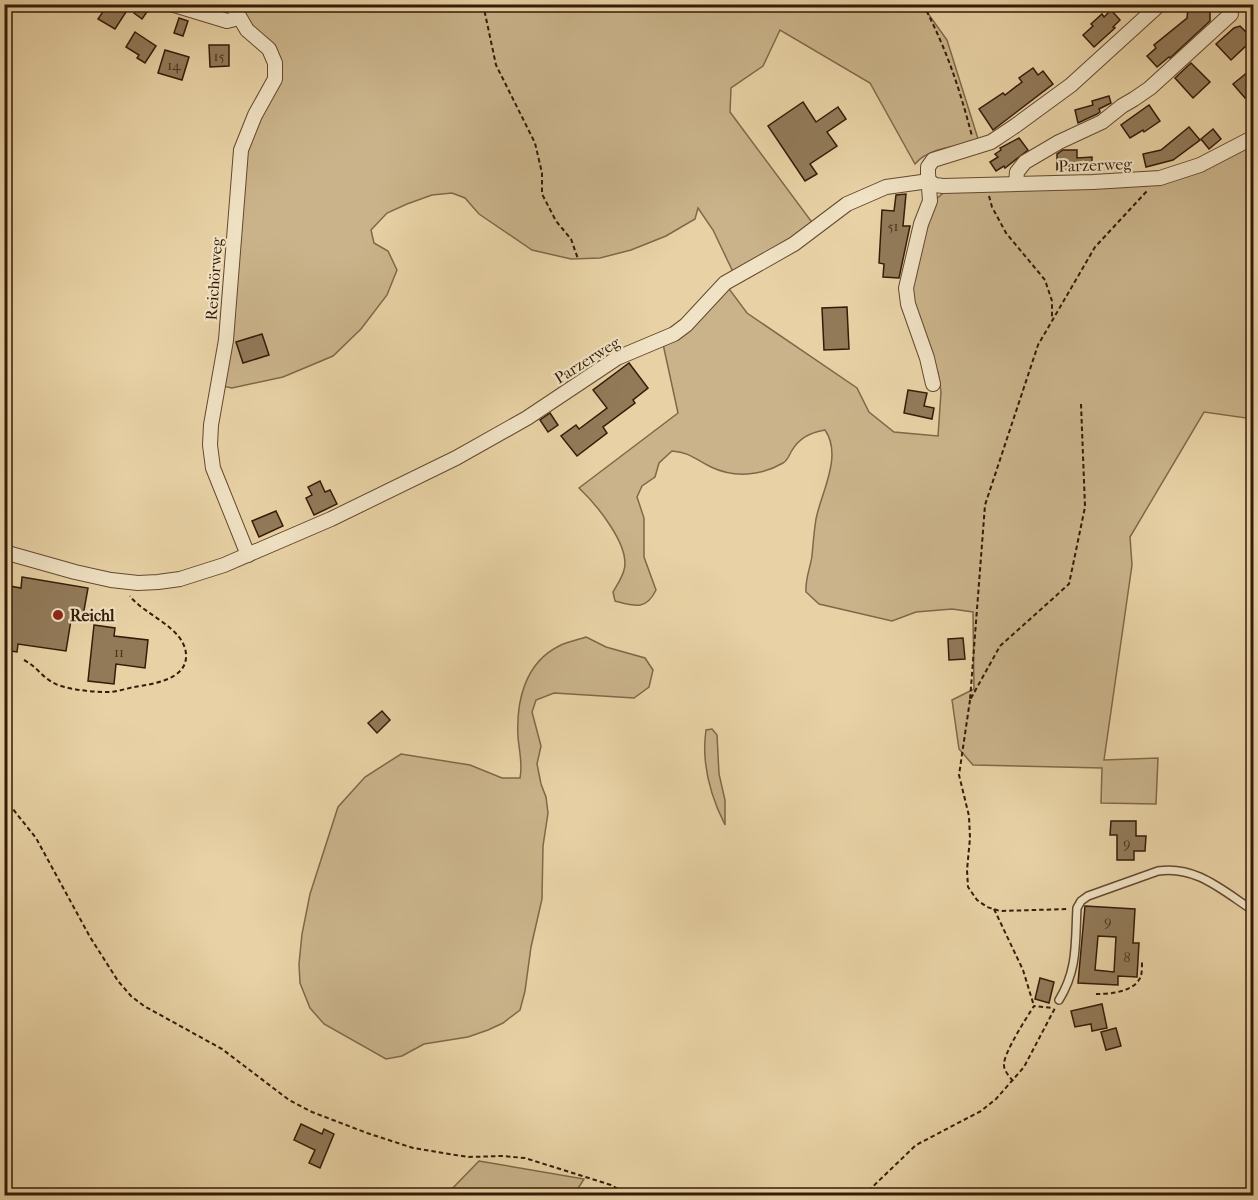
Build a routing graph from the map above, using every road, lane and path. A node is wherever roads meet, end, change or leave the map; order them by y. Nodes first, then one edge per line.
1 (171, 4) edge
2 (232, 4) edge
3 (483, 4) edge
4 (923, 4) edge
5 (1160, 4) edge
6 (1231, 14) dead end
7 (239, 18) junction
8 (1254, 137) edge
9 (975, 148) junction
10 (1160, 178) junction
11 (929, 181) junction
12 (1016, 183) junction
13 (986, 184) junction
14 (578, 259) dead end
15 (1052, 321) junction
16 (933, 384) dead end
17 (1081, 404) dead end
18 (4, 552) edge
19 (248, 555) junction
20 (127, 582) junction
21 (24, 660) dead end
22 (970, 700) junction
23 (4, 798) edge
24 (1077, 908) junction
25 (994, 909) junction
26 (1254, 911) edge
27 (1142, 961) dead end
28 (1096, 994) dead end
29 (1059, 1000) joint
30 (1034, 1006) junction
31 (1055, 1008) junction
32 (1013, 1081) junction
33 (630, 1196) edge
34 (863, 1196) edge

1 - 7 street
2 - 7 street, Reichörweg
3 - 14 path
4 - 9 path
5 - 9 street
6 - 12 street
7 - 19 street, Reichörweg
8 - 10 street, Parzerweg
9 - 11 street
10 - 12 street, Parzerweg
10 - 15 path
11 - 13 street, Parzerweg
11 - 16 street
11 - 19 street, Parzerweg
12 - 13 street, Parzerweg
13 - 15 path
15 - 22 path
17 - 22 path
18 - 20 street, Parzerweg
19 - 20 street, Parzerweg
20 - 21 path
22 - 25 path
23 - 33 path
24 - 25 path
24 - 26 lane
24 - 29 lane
25 - 30 path
27 - 28 path
29 - 31 path
30 - 31 path
30 - 32 path
31 - 32 path
32 - 34 path

